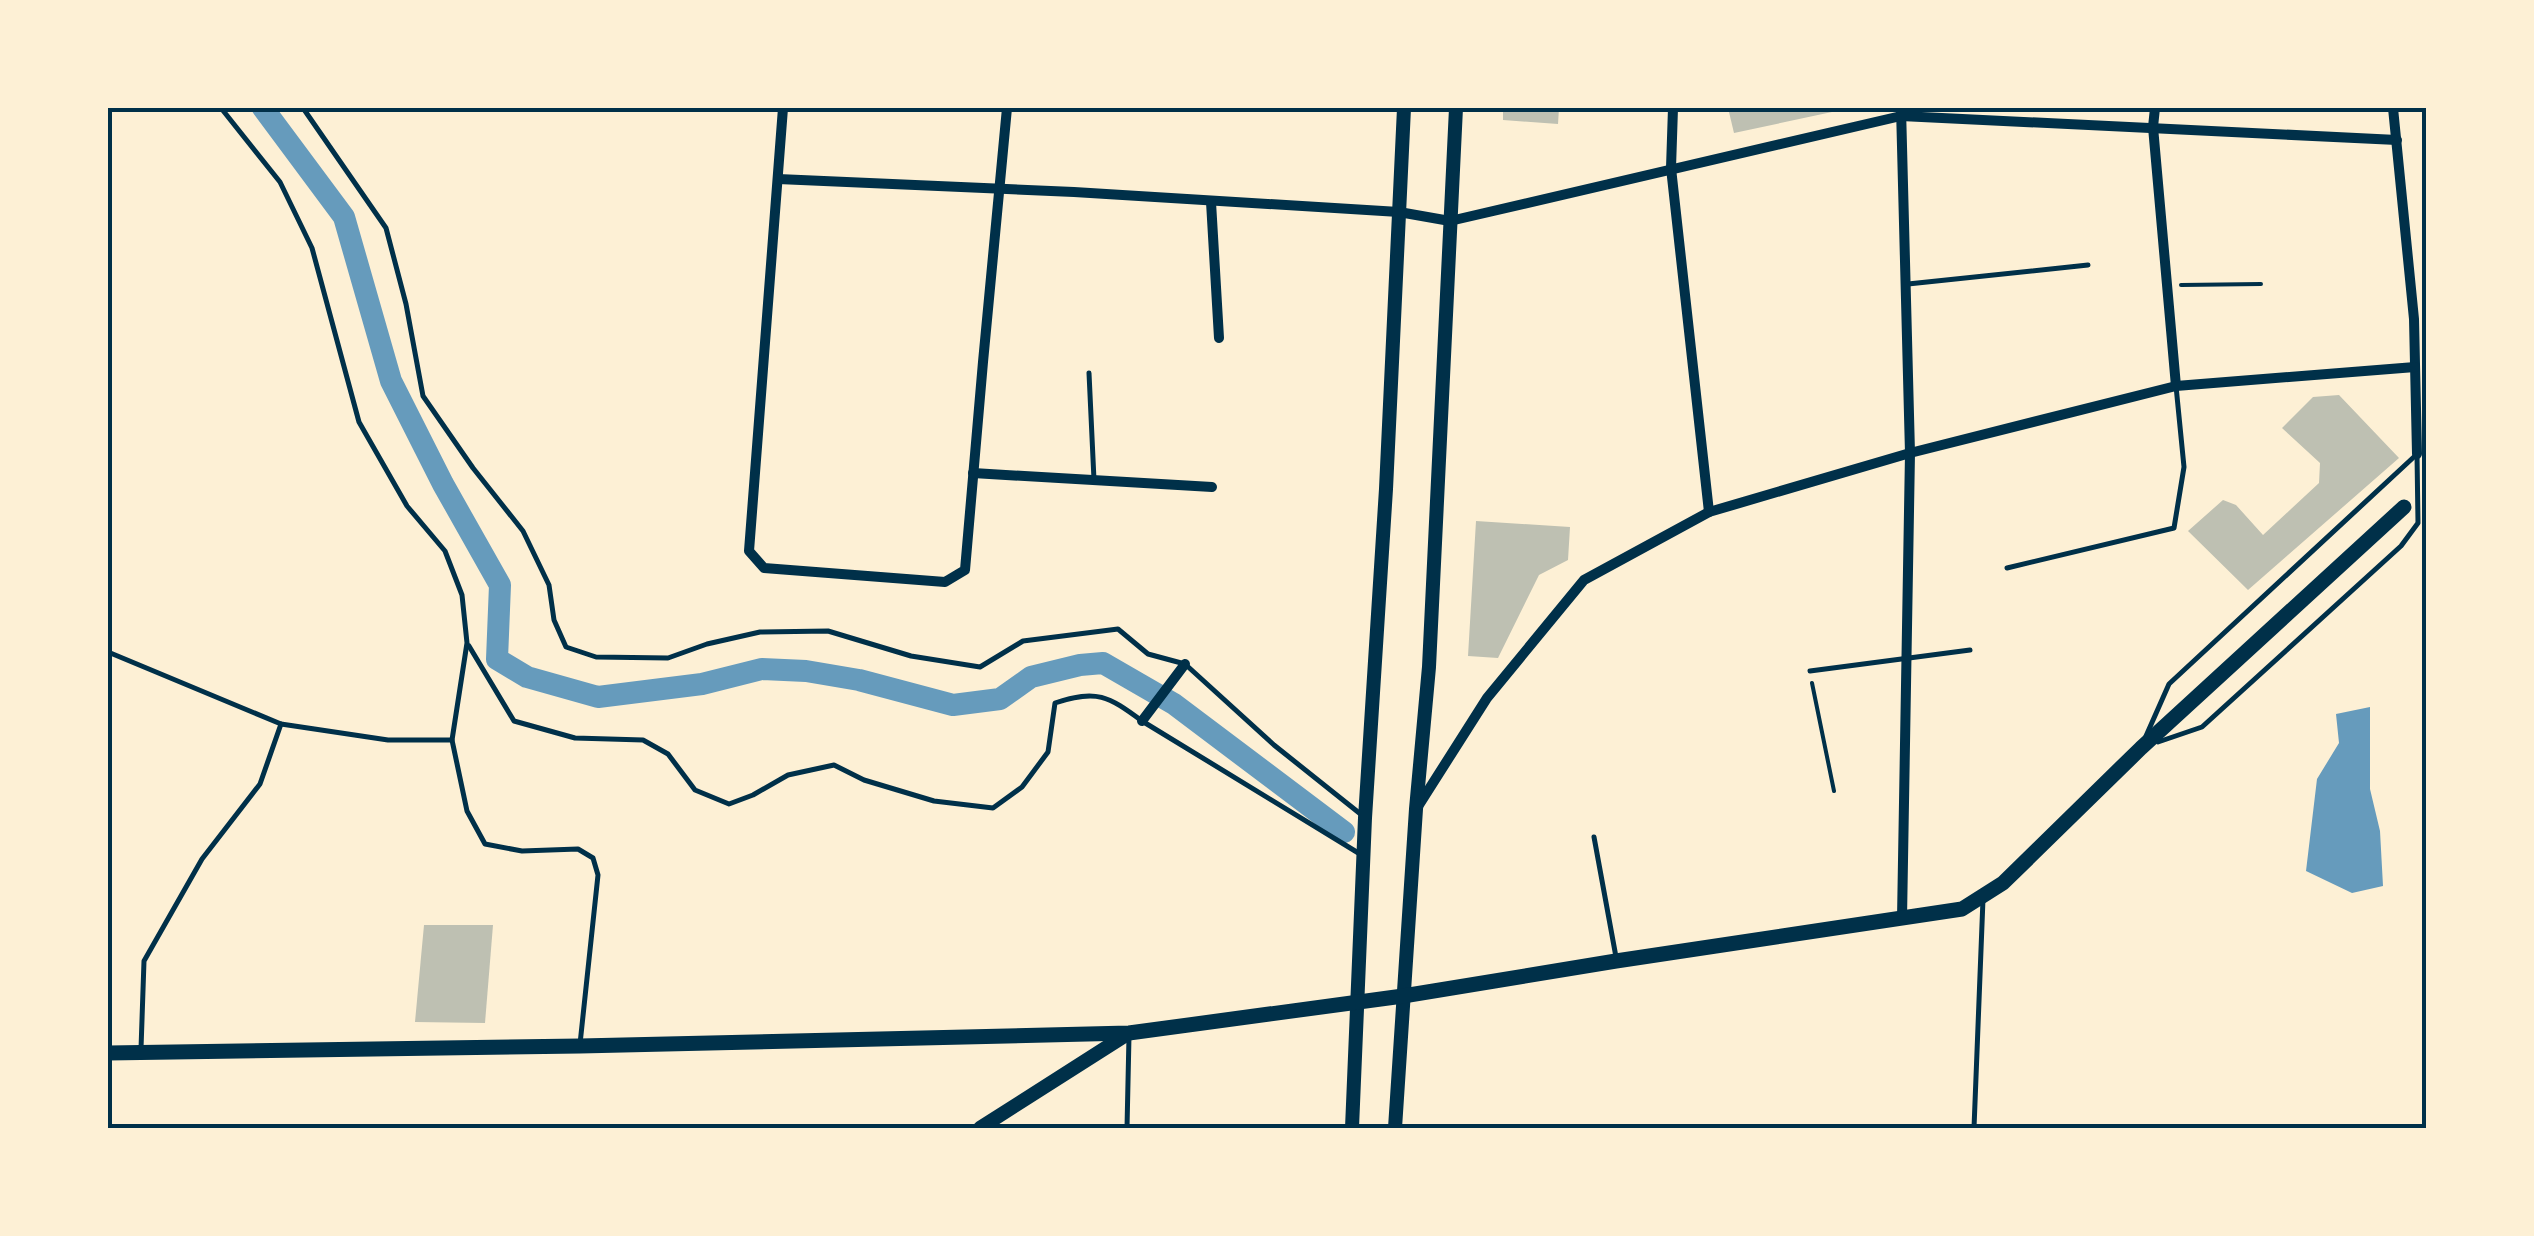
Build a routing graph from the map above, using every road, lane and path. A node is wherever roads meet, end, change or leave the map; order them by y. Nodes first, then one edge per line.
1 (221, 108) edge
2 (303, 108) edge
3 (783, 108) edge
4 (1007, 108) edge
5 (1404, 108) edge
6 (1456, 108) edge
7 (1673, 108) edge
8 (2154, 108) edge
9 (2393, 108) edge
10 (1901, 112) edge
11 (2153, 126) junction
12 (2396, 140) junction
13 (1671, 168) junction
14 (778, 179) junction
15 (1000, 189) junction
16 (1211, 202) junction
17 (1399, 212) junction
18 (1450, 221) junction
19 (2088, 264) dead end
20 (1905, 284) junction
21 (2262, 284) dead end
22 (2167, 285) junction
23 (1219, 338) dead end
24 (2415, 367) junction
25 (1089, 374) dead end
26 (2176, 386) junction
27 (1910, 453) junction
28 (2416, 454) junction
29 (973, 473) junction
30 (1094, 480) junction
31 (1212, 487) dead end
32 (2404, 507) dead end
33 (1709, 512) junction
34 (2007, 568) dead end
35 (467, 643) junction
36 (1970, 650) dead end
37 (108, 652) edge
38 (1907, 658) junction
39 (1185, 664) junction
40 (1810, 670) joint
41 (1142, 720) junction
42 (281, 724) junction
43 (452, 740) junction
44 (2141, 748) junction
45 (1834, 791) dead end
46 (1416, 808) junction
47 (1366, 818) junction
48 (1594, 837) dead end
49 (1364, 856) junction
50 (1983, 896) junction
51 (1902, 920) junction
52 (1616, 961) junction
53 (1404, 996) junction
54 (1359, 1002) junction
55 (1130, 1034) junction
56 (580, 1046) junction
57 (108, 1052) edge
58 (141, 1052) junction
59 (980, 1128) edge
60 (1127, 1128) edge
61 (1352, 1128) edge
62 (1395, 1128) edge
63 (1974, 1128) edge

1 - 35 lane
2 - 39 lane
3 - 14 street
4 - 15 street
5 - 17 street
6 - 18 street
7 - 13 street
8 - 11 street
9 - 12 street
10 - 11 street
10 - 13 street
10 - 20 street
11 - 12 street
11 - 22 street
12 - 24 street
13 - 18 street
13 - 33 street
14 - 15 street
14 - 29 street
15 - 16 street
15 - 29 street
16 - 17 street
16 - 23 street
17 - 18 street
17 - 47 street
18 - 46 street
19 - 20 lane
20 - 27 street
21 - 22 path
22 - 26 street
24 - 26 street
24 - 28 street
25 - 30 lane
26 - 27 street
26 - 34 lane
27 - 33 street
27 - 38 street
28 - 44 lane
28 - 44 lane
29 - 30 street
30 - 31 street
32 - 44 main road
33 - 46 street
35 - 41 lane
35 - 43 lane
36 - 38 lane
37 - 42 lane
38 - 40 lane
38 - 51 street
39 - 41 street
39 - 47 lane
40 - 45 path
41 - 49 lane
42 - 43 lane
42 - 58 lane
43 - 56 lane
44 - 50 main road
46 - 53 street
47 - 49 street
48 - 52 lane
49 - 54 street
50 - 51 main road
50 - 63 lane
51 - 52 main road
52 - 53 main road
53 - 54 main road
53 - 62 street
54 - 55 main road
54 - 61 street
55 - 56 main road
55 - 59 street
55 - 60 lane
56 - 58 main road
57 - 58 main road

